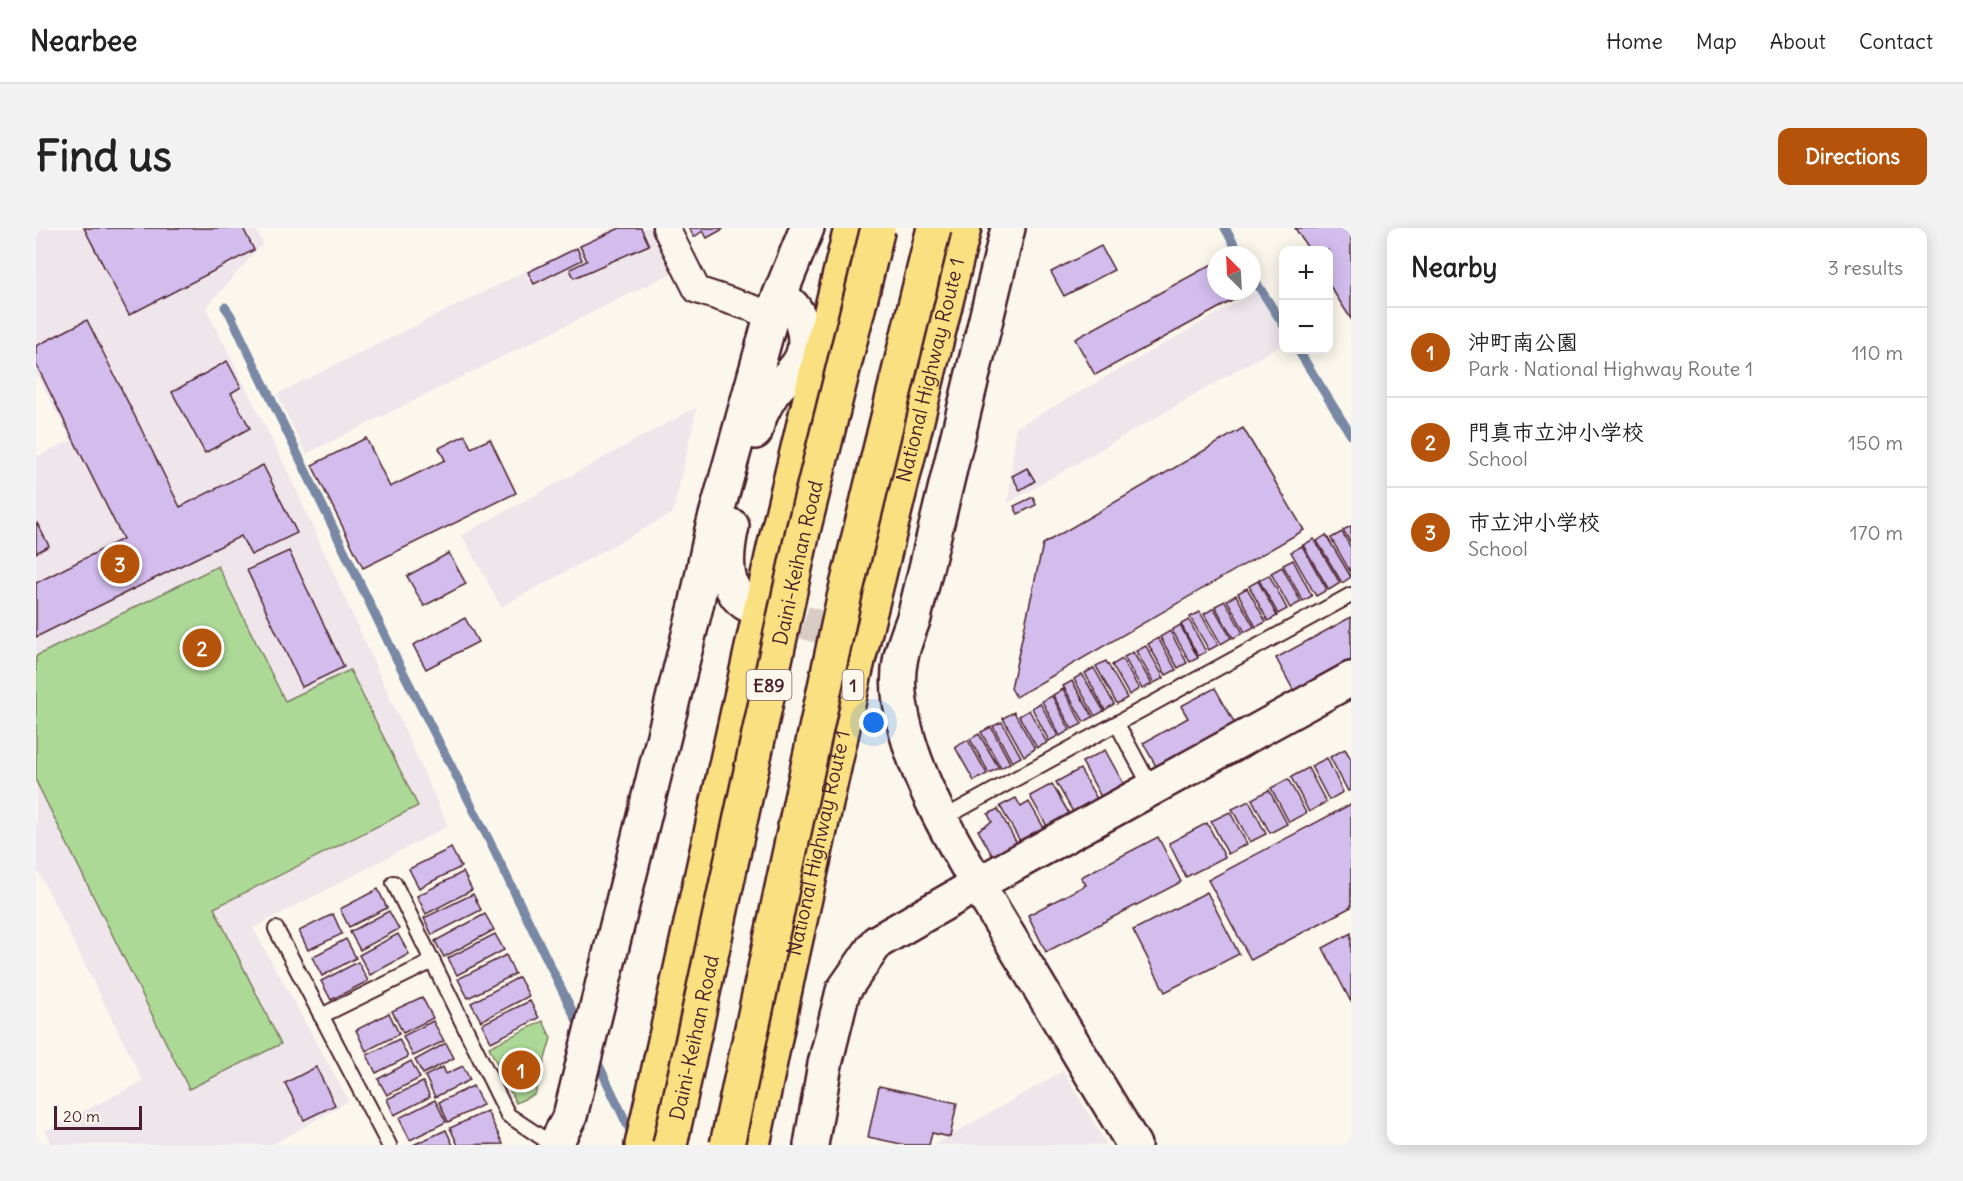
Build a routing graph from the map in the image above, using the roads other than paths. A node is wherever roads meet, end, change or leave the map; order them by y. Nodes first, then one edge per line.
1 (666, 228) edge
2 (807, 228) edge
3 (851, 228) edge
4 (878, 228) edge
5 (934, 228) edge
6 (964, 228) edge
7 (1008, 228) edge
8 (768, 307) junction
9 (1351, 595) edge
10 (696, 606) junction
11 (1351, 679) edge
12 (1117, 724) junction
13 (1152, 789) junction
14 (942, 819) junction
15 (394, 883) dead end
16 (978, 884) junction
17 (276, 929) dead end
18 (432, 961) junction
19 (321, 1016) junction
20 (555, 1144) edge
21 (389, 1145) edge
22 (642, 1145) edge
23 (670, 1145) edge
24 (727, 1145) edge
25 (753, 1145) edge
26 (811, 1145) edge
27 (1134, 1145) edge

1 - 8 street
2 - 8 street
3 - 22 highway
4 - 23 highway, Daini-Keihan Road / E89, bridge
5 - 24 highway, bridge
6 - 25 highway, National Highway Route 1 / 1
7 - 14 street
8 - 10 street
8 - 10 street
9 - 12 lane
10 - 20 street
11 - 13 street
12 - 13 lane
12 - 14 lane
13 - 16 street
14 - 16 street
15 - 18 lane
16 - 26 street
16 - 27 street
17 - 19 lane
18 - 19 lane
18 - 20 lane
19 - 21 lane

